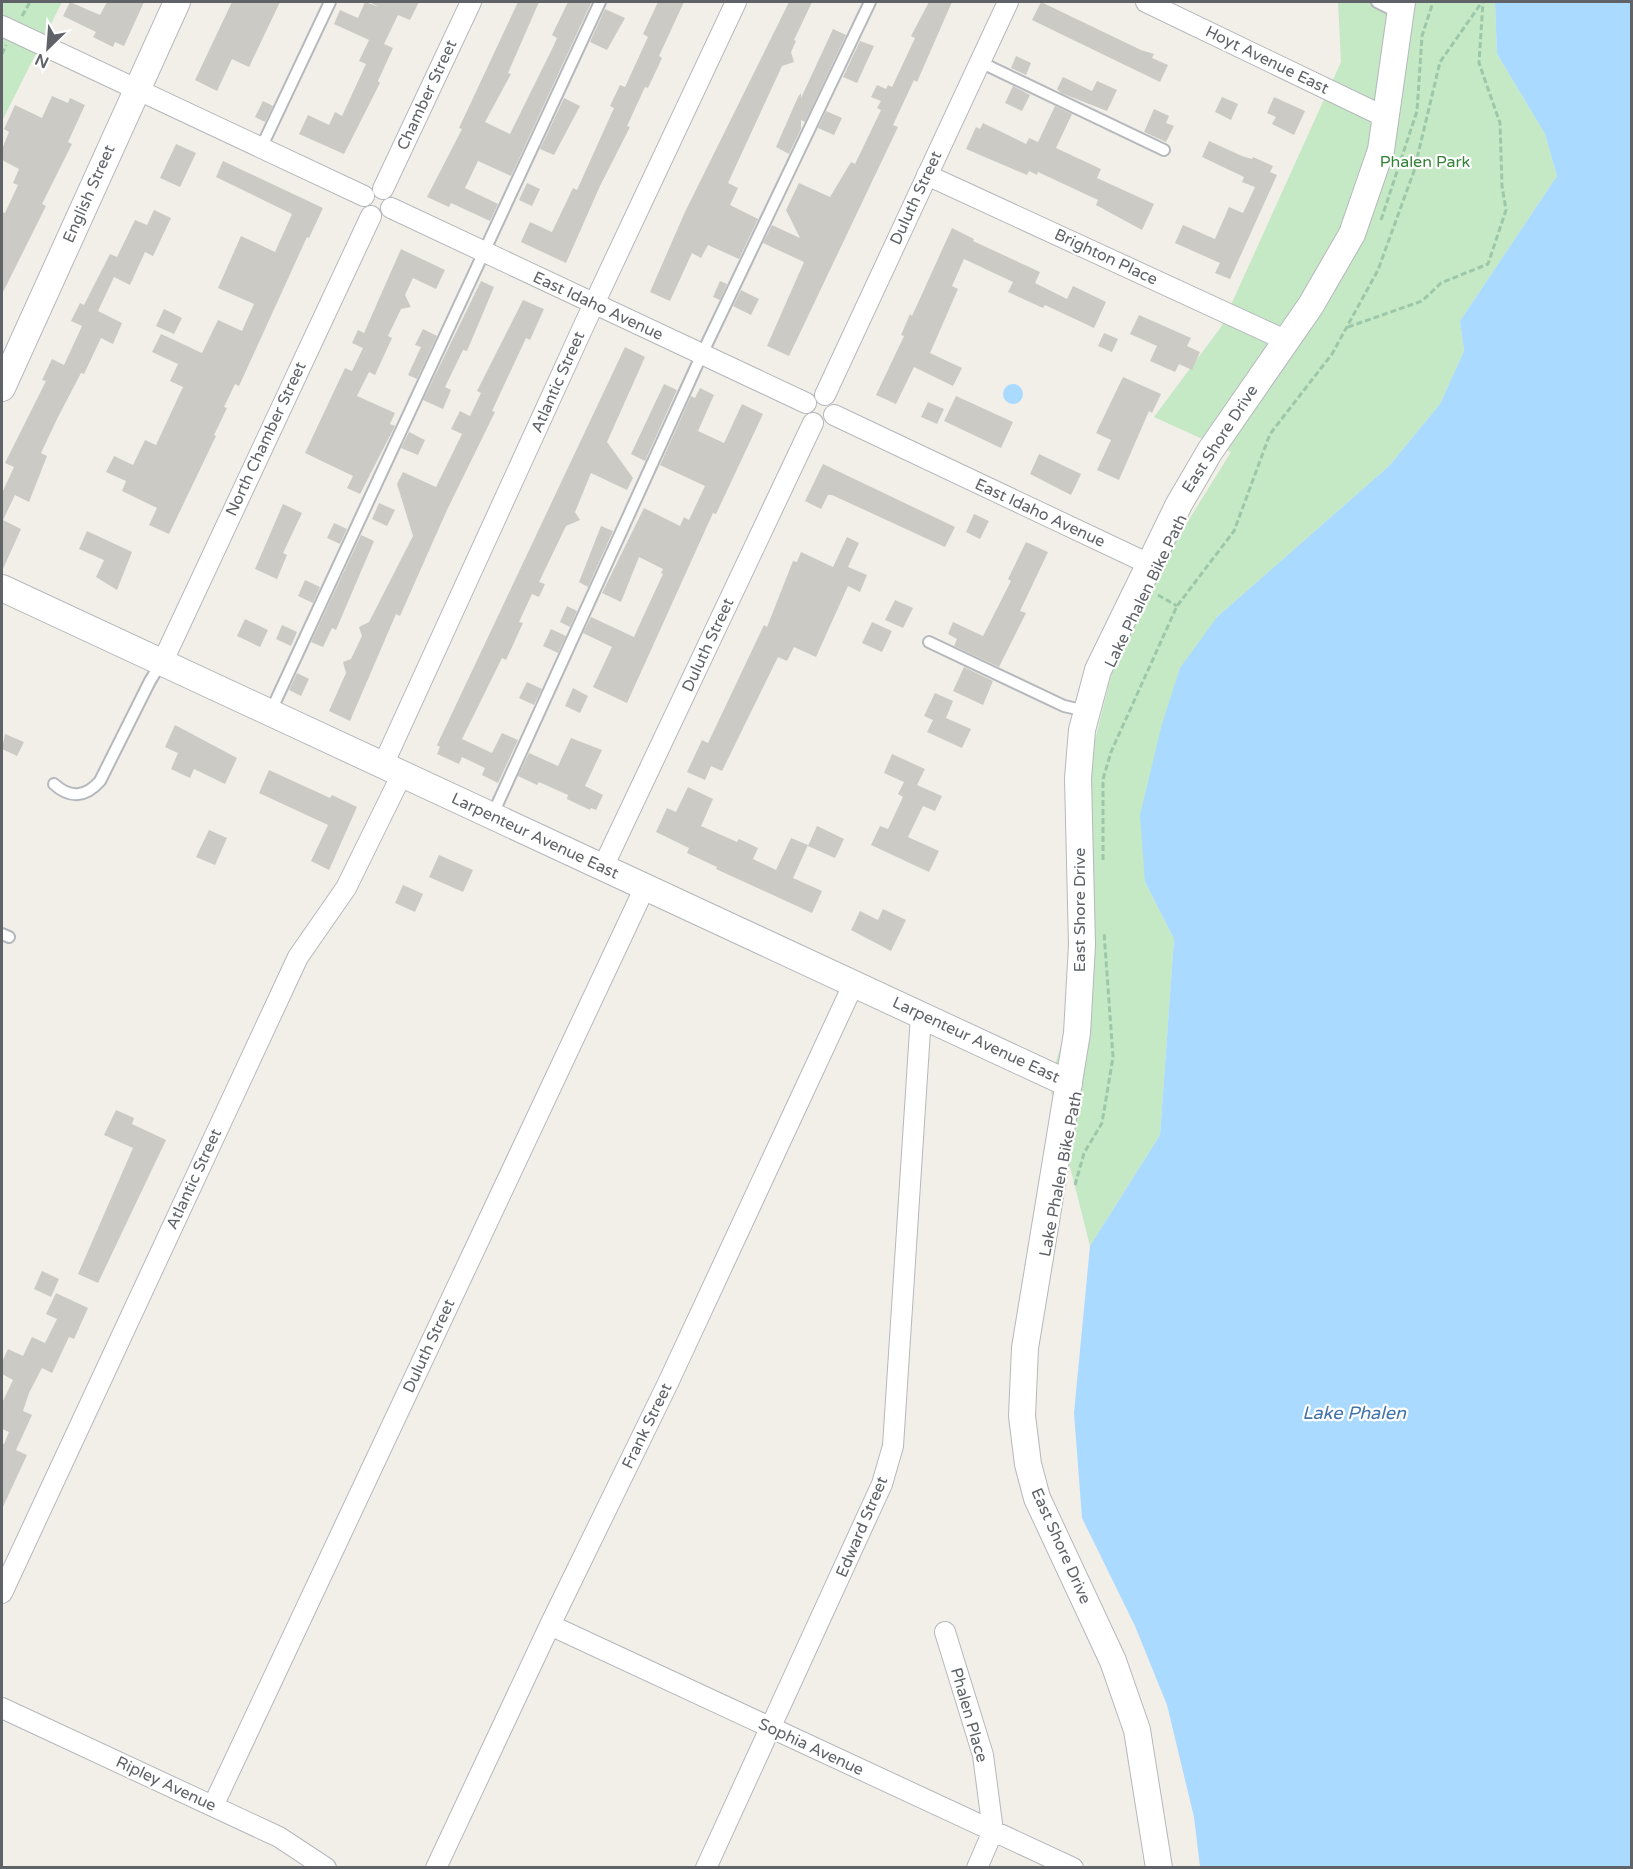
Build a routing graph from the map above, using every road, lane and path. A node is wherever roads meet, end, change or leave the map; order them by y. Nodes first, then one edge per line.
1 (177, 2) edge
2 (330, 2) edge
3 (471, 2) edge
4 (600, 2) edge
5 (736, 2) edge
6 (870, 2) edge
7 (1008, 2) edge
8 (1146, 2) edge
9 (1377, 2) edge
10 (1432, 2) edge
11 (1482, 2) edge
12 (1401, 7) edge
13 (2, 26) edge
14 (980, 62) junction
15 (136, 90) junction
16 (1387, 118) junction
17 (261, 148) junction
18 (1164, 150) dead end
19 (927, 175) junction
20 (383, 189) junction
21 (364, 196) junction
22 (391, 208) junction
23 (371, 216) junction
24 (1377, 227) dead end
25 (483, 252) junction
26 (594, 304) junction
27 (1346, 328) junction
28 (1285, 340) junction
29 (702, 354) junction
30 (2, 388) edge
31 (825, 395) junction
32 (806, 403) junction
33 (834, 415) junction
34 (813, 423) junction
35 (1155, 574) junction
36 (2, 588) edge
37 (1177, 606) junction
38 (928, 642) dead end
39 (162, 663) junction
40 (1086, 711) junction
41 (270, 713) junction
42 (393, 770) junction
43 (54, 784) dead end
44 (492, 816) junction
45 (1097, 842) dead end
46 (1098, 863) dead end
47 (603, 867) junction
48 (1103, 870) dead end
49 (645, 887) junction
50 (1104, 928) dead end
51 (854, 983) junction
52 (921, 1015) junction
53 (1069, 1084) junction
54 (1075, 1164) dead end
55 (2, 1593) edge
56 (550, 1625) junction
57 (945, 1632) dead end
58 (2, 1708) edge
59 (771, 1728) junction
60 (213, 1806) junction
61 (993, 1831) junction
62 (326, 1868) edge
63 (436, 1868) edge
64 (706, 1868) edge
65 (977, 1868) edge
66 (1073, 1868) edge
67 (1159, 1868) edge

1 - 15 street, English Street
2 - 17 lane
3 - 20 street, Chamber Street
4 - 25 lane
5 - 26 street, Atlantic Street
6 - 29 lane
7 - 14 street, Duluth Street
8 - 16 street, Hoyt Avenue East
9 - 12 lane
10 - 24 path
11 - 27 path
11 - 27 path
12 - 16 street, East Shore Drive
13 - 15 street
14 - 18 lane
14 - 19 street, Duluth Street
15 - 17 street
15 - 30 street, English Street
16 - 28 street, East Shore Drive
17 - 21 street
19 - 28 street, Brighton Place
19 - 31 street, Duluth Street
20 - 21 street
20 - 22 street
21 - 23 street
22 - 23 street
22 - 25 street, East Idaho Avenue
23 - 39 street, North Chamber Street
25 - 26 street, East Idaho Avenue
25 - 41 lane
26 - 29 street, East Idaho Avenue
26 - 42 street, Atlantic Street
27 - 37 path
28 - 35 street, East Shore Drive
29 - 32 street, East Idaho Avenue
29 - 44 lane
31 - 32 street
31 - 33 street
32 - 34 street
33 - 34 street
33 - 35 street, East Idaho Avenue
34 - 47 street, Duluth Street
35 - 37 path, Lake Phalen Bike Path
35 - 40 street, East Shore Drive
36 - 39 street, Larpenteur Avenue East
37 - 48 path
38 - 40 lane
39 - 41 street, Larpenteur Avenue East
39 - 43 lane
40 - 53 street, East Shore Drive
41 - 42 street, Larpenteur Avenue East
42 - 44 street, Larpenteur Avenue East
42 - 55 street, Atlantic Street
44 - 47 street, Larpenteur Avenue East
45 - 46 path
47 - 49 street, Larpenteur Avenue East
49 - 51 street, Larpenteur Avenue East
49 - 60 street, Duluth Street
50 - 54 path, Lake Phalen Bike Path
51 - 52 street, Larpenteur Avenue East
51 - 56 street, Frank Street
52 - 53 street, Larpenteur Avenue East
52 - 59 street, Edward Street
53 - 67 street, East Shore Drive
56 - 59 street, Sophia Avenue
56 - 63 street, Frank Street
57 - 61 street, Phalen Place
58 - 60 street, Ripley Avenue
59 - 61 street, Sophia Avenue
59 - 64 street, Edward Street
60 - 62 street, Ripley Avenue
61 - 65 street
61 - 66 street, Sophia Avenue

